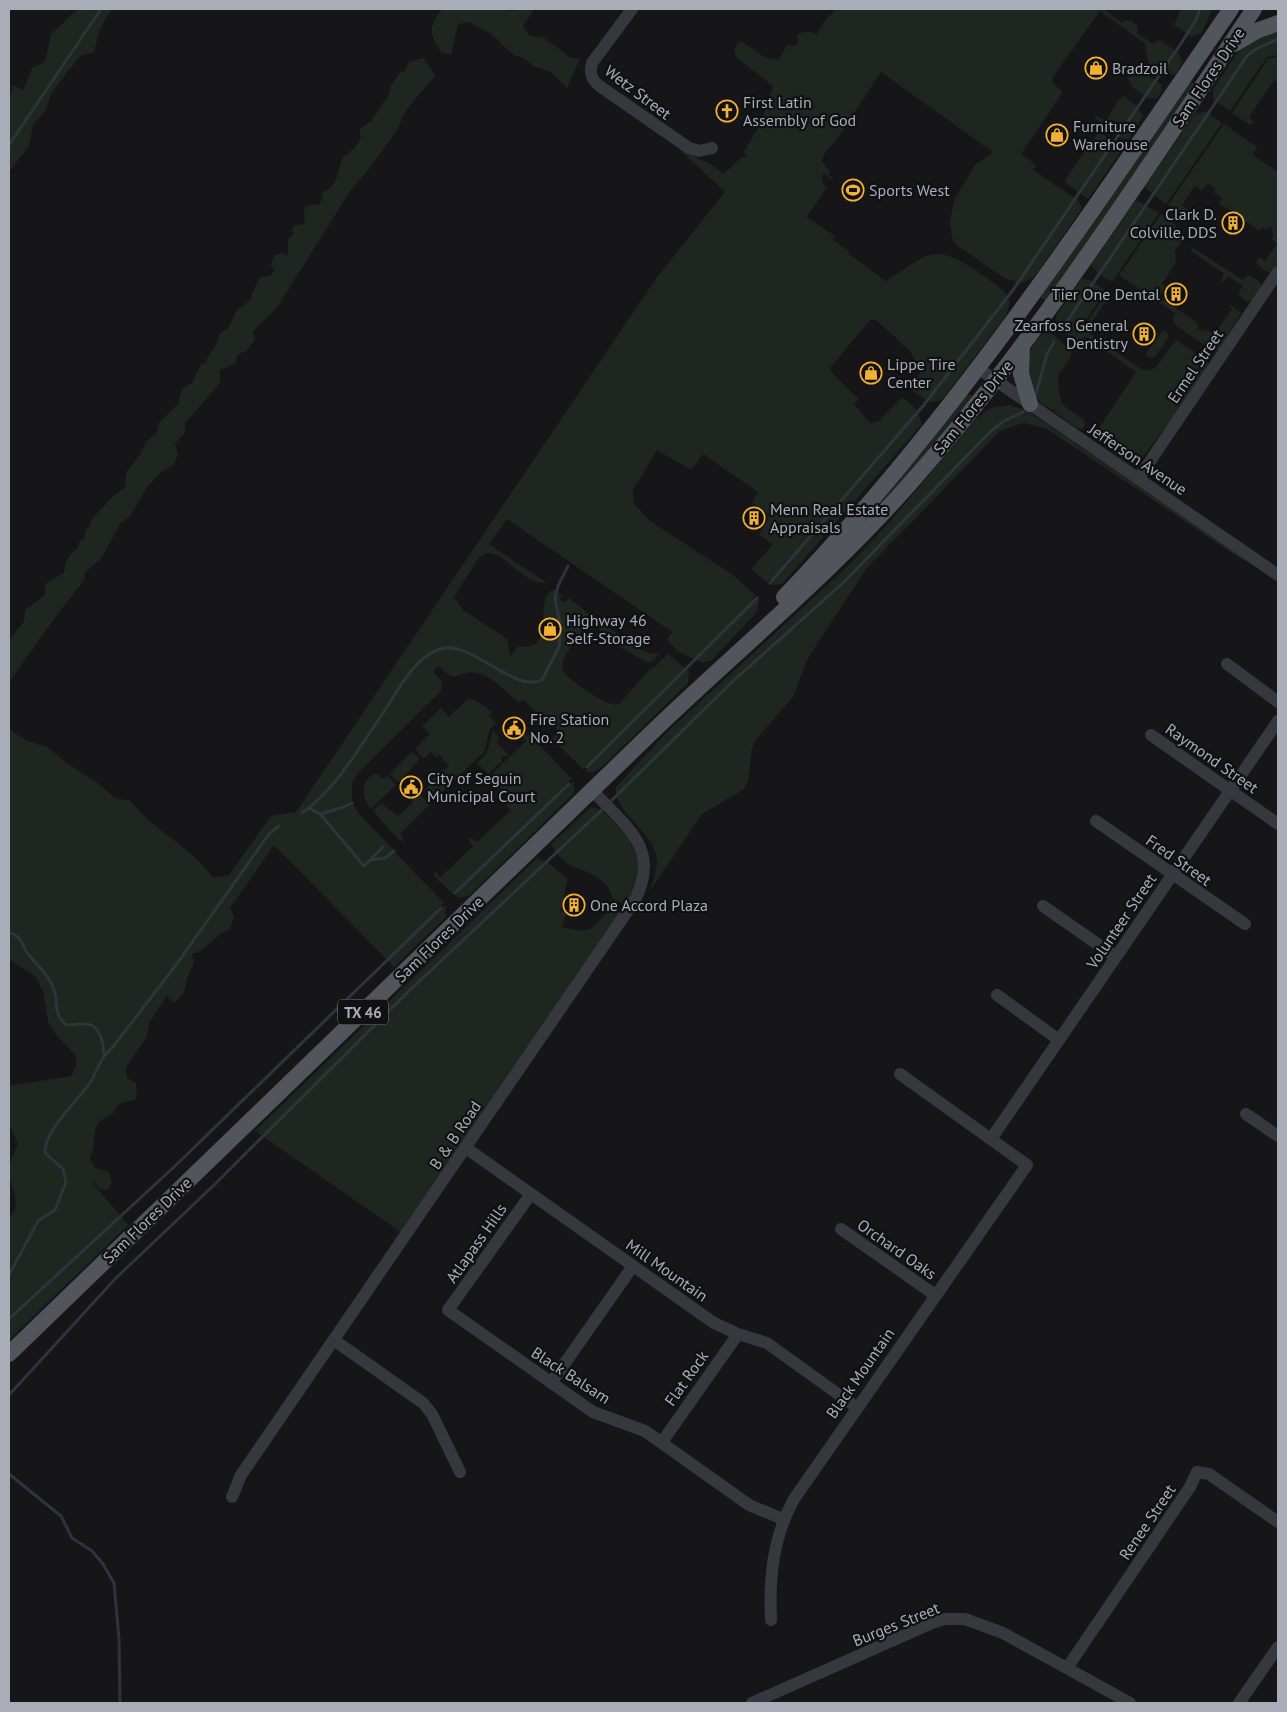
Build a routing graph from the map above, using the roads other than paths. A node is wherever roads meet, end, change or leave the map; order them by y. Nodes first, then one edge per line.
1 (632, 9) edge
2 (1218, 9) edge
3 (1231, 9) edge
4 (1254, 9) edge
5 (1278, 23) edge
6 (1207, 43) junction
7 (1224, 54) junction
8 (712, 148) dead end
9 (1278, 272) edge
10 (1022, 345) junction
11 (979, 369) junction
12 (996, 380) junction
13 (1030, 404) junction
14 (1138, 479) junction
15 (1278, 575) edge
16 (1227, 664) dead end
17 (718, 671) junction
18 (1278, 702) edge
19 (1278, 721) edge
20 (1151, 735) dead end
21 (593, 791) junction
22 (1230, 791) junction
23 (1096, 821) dead end
24 (1278, 824) edge
25 (1172, 875) junction
26 (1043, 906) dead end
27 (1245, 924) dead end
28 (1116, 957) junction
29 (996, 995) dead end
30 (1059, 1040) junction
31 (900, 1074) dead end
32 (1246, 1114) dead end
33 (1278, 1136) edge
34 (991, 1139) junction
35 (466, 1148) junction
36 (531, 1194) junction
37 (841, 1229) dead end
38 (633, 1266) junction
39 (935, 1295) junction
40 (448, 1310) joint
41 (738, 1334) junction
42 (334, 1340) junction
43 (9, 1354) edge
44 (551, 1382) junction
45 (856, 1407) junction
46 (662, 1442) junction
47 (460, 1472) dead end
48 (232, 1497) dead end
49 (783, 1519) junction
50 (1278, 1522) edge
51 (771, 1620) dead end
52 (1278, 1647) edge
53 (1067, 1668) junction
54 (752, 1703) edge
55 (1130, 1703) edge
56 (1239, 1703) edge

1 - 8 street, Wetz Street
2 - 6 main road
3 - 6 main road, Sam Flores Drive / TX 46
4 - 7 main road, Sam Flores Drive / TX 46
5 - 7 main road
6 - 11 main road, Sam Flores Drive / TX 46
7 - 10 main road, Sam Flores Drive / TX 46
9 - 14 street, Ermel Street
10 - 12 main road, Sam Flores Drive / TX 46
10 - 13 main road
11 - 12 street, Jefferson Avenue
11 - 17 main road, Sam Flores Drive / TX 46
12 - 13 street, Jefferson Avenue
12 - 17 main road, Sam Flores Drive / TX 46
13 - 14 street, Jefferson Avenue
14 - 15 street, Jefferson Avenue
16 - 18 street
17 - 21 main road, Sam Flores Drive / TX 46
19 - 22 street, Volunteer Street
20 - 22 street, Raymond Street
21 - 35 street, B & B Road
21 - 43 main road, Sam Flores Drive / TX 46
22 - 24 street, Raymond Street
22 - 25 street, Volunteer Street
23 - 25 street, Fred Street
25 - 27 street, Fred Street
25 - 28 street, Volunteer Street
26 - 28 street
28 - 30 street, Volunteer Street
29 - 30 street
30 - 34 street, Volunteer Street
31 - 34 street
32 - 33 street
34 - 39 street, Black Mountain
35 - 36 street, Mill Mountain
35 - 42 street, B & B Road
36 - 38 street, Mill Mountain
36 - 40 street, Atlapass Hills
37 - 39 street, Orchard Oaks
38 - 41 street, Mill Mountain
38 - 44 street
39 - 45 street, Black Mountain
40 - 44 street, Black Balsam
41 - 45 street, Mill Mountain
41 - 46 street, Flat Rock
42 - 47 street
42 - 48 street, B & B Road
44 - 46 street, Black Balsam
45 - 49 street, Black Mountain
46 - 49 street, Black Balsam
49 - 51 street, Black Mountain
50 - 53 street, Renee Street
52 - 56 street
53 - 54 street, Burges Street
53 - 55 street, Burges Street

